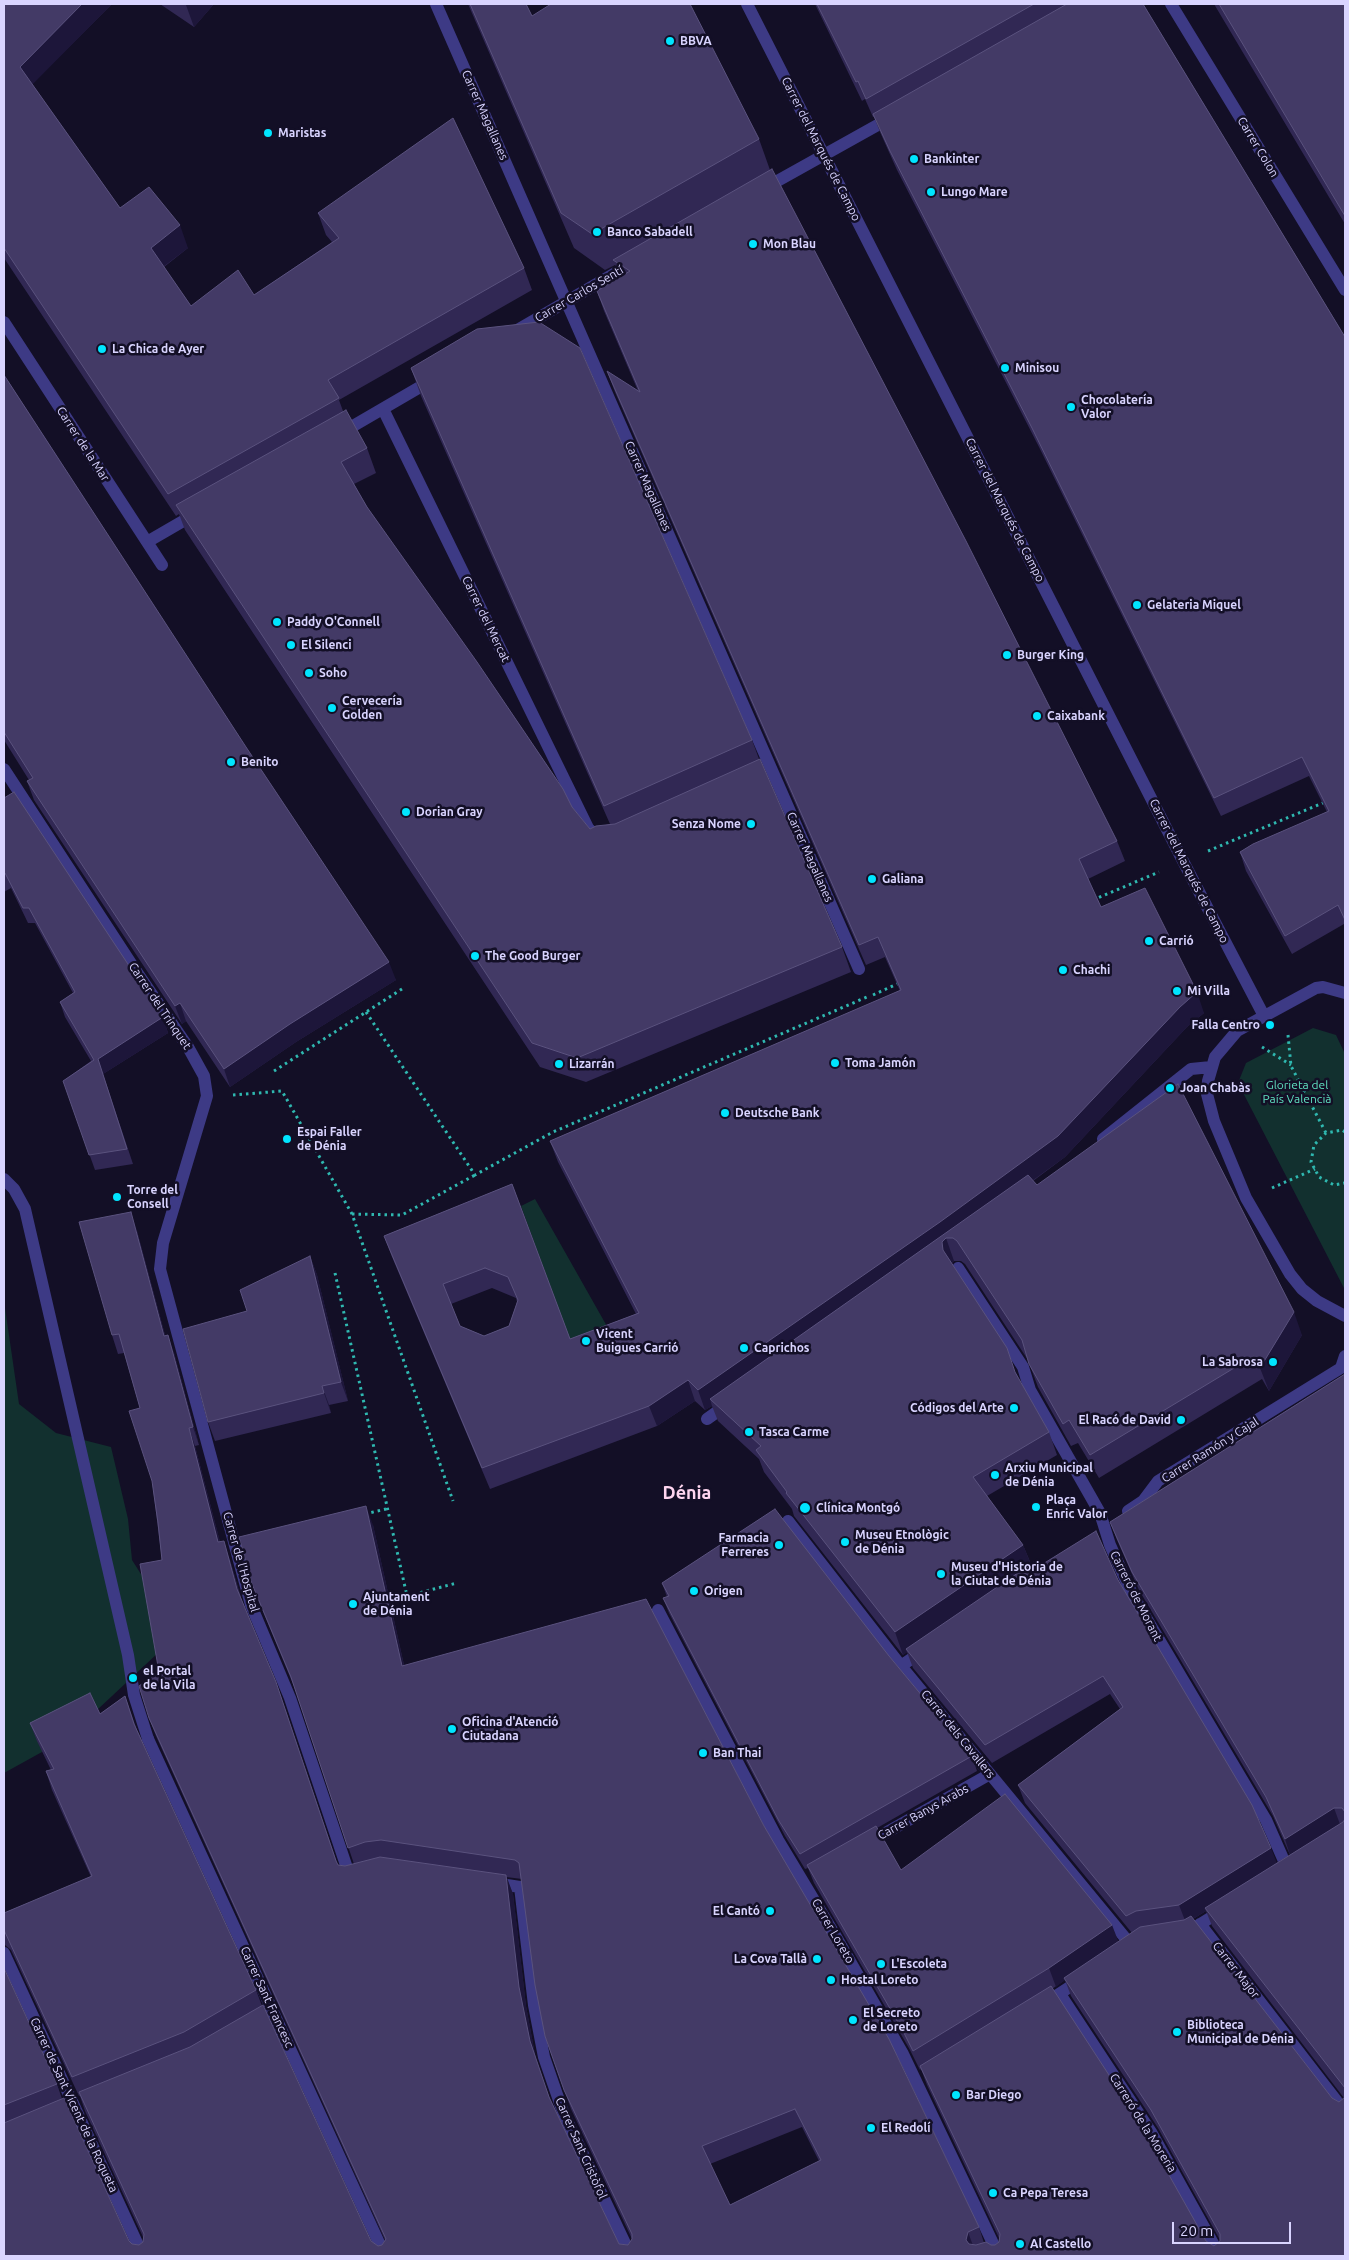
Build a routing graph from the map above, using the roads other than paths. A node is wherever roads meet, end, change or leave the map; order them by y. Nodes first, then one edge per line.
1 (436, 4) edge
2 (747, 4) edge
3 (1171, 4) edge
4 (900, 112) edge
5 (824, 155) junction
6 (754, 195) edge
7 (645, 256) edge
8 (1345, 290) edge
9 (566, 301) junction
10 (4, 322) edge
11 (500, 340) edge
12 (442, 374) edge
13 (383, 409) junction
14 (332, 438) edge
15 (206, 508) edge
16 (147, 542) junction
17 (162, 565) dead end
18 (4, 769) edge
19 (609, 843) edge
20 (859, 968) edge
21 (1345, 993) edge
22 (1264, 1016) junction
23 (1211, 1067) junction
24 (1094, 1146) edge
25 (4, 1179) edge
26 (958, 1268) edge
27 (160, 1269) joint
28 (1345, 1316) edge
29 (1345, 1356) edge
30 (739, 1396) edge
31 (707, 1419) dead end
32 (788, 1521) edge
33 (1108, 1525) junction
34 (658, 1610) dead end
35 (934, 1643) edge
36 (901, 1666) junction
37 (990, 1774) junction
38 (854, 1851) edge
39 (1288, 1870) edge
40 (366, 1872) edge
41 (482, 1881) edge
42 (1232, 1904) edge
43 (1200, 1924) junction
44 (1168, 1934) edge
45 (1144, 1938) edge
46 (4, 1954) edge
47 (1092, 1972) edge
48 (1060, 1994) junction
49 (1035, 2010) edge
50 (1345, 2112) edge
51 (997, 2254) edge
52 (144, 2256) edge
53 (385, 2256) edge
54 (632, 2256) edge
55 (981, 2256) edge
56 (1220, 2256) edge

1 - 9 street, Carrer Magallanes
2 - 5 street, Carrer del Marqués de Campo
3 - 8 street, Carrer Colon
4 - 5 street
5 - 6 street
5 - 22 street, Carrer del Marqués de Campo
7 - 9 street, Carrer Carlos Sentí
9 - 11 street, Carrer Carlos Sentí
9 - 20 street, Carrer Magallanes
10 - 16 street, Carrer de la Mar
12 - 13 street
13 - 14 street
13 - 19 street, Carrer del Mercat
15 - 16 street
16 - 17 street, Carrer de la Mar
18 - 27 street, Carrer del Trinquet
21 - 22 street
22 - 23 street
23 - 24 street
23 - 28 street
25 - 53 street, Carrer Sant Francesc
26 - 33 street, Carreró de Morant
27 - 40 street, Carrer de l'Hospital
29 - 33 street, Carrer Ramón y Cajal
30 - 31 street
32 - 36 street, Carrer dels Cavallers
33 - 39 street, Carreró de Morant
34 - 51 street, Carrer Loreto
35 - 36 street
36 - 37 street, Carrer dels Cavallers
37 - 38 street, Carrer Banys Arabs
37 - 45 street, Carrer dels Cavallers
41 - 54 street, Carrer Sant Cristòfol
42 - 43 street
43 - 44 street
43 - 50 street, Carrer Major
46 - 52 street, Carrer de Sant Vicent de la Roqueta
47 - 48 street
48 - 49 street
48 - 56 street, Carreró de la Moreria
51 - 55 street

